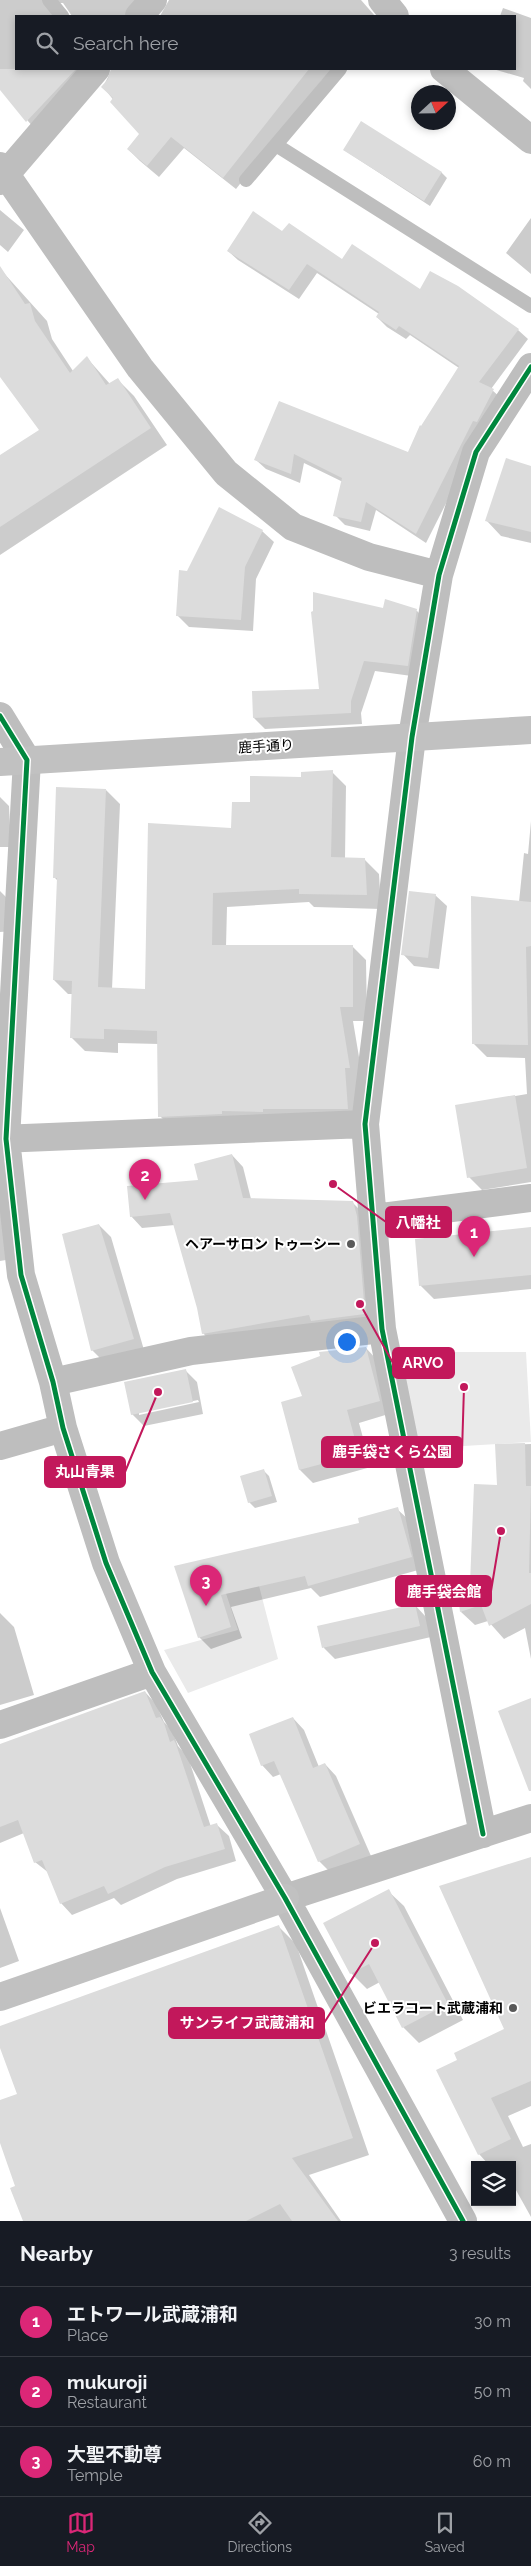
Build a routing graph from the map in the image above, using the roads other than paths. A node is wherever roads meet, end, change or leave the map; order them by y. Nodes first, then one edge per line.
1 (49, 0) edge
2 (153, 0) edge
3 (61, 15) edge
4 (140, 15) edge
5 (95, 70) edge
6 (339, 70) edge
7 (445, 70) edge
8 (531, 140) edge
9 (276, 145) junction
10 (2, 174) edge
11 (246, 180) dead end
12 (531, 306) edge
13 (531, 367) edge
14 (439, 575) junction
15 (0, 716) edge
16 (531, 730) edge
17 (412, 737) junction
18 (27, 760) junction
19 (0, 762) edge
20 (7, 1010) edge
21 (364, 1124) junction
22 (3, 1139) edge
23 (531, 1198) edge
24 (374, 1218) junction
25 (382, 1329) junction
26 (53, 1382) junction
27 (63, 1428) junction
28 (0, 1446) edge
29 (152, 1672) junction
30 (0, 1725) edge
31 (531, 1818) edge
32 (483, 1834) junction
33 (285, 1898) junction
34 (0, 1997) edge
35 (463, 2221) edge

1 - 3 lane
2 - 4 street
5 - 10 street
6 - 9 lane
7 - 8 street
9 - 11 lane
9 - 12 lane
10 - 14 street
13 - 14 street
14 - 17 street
15 - 18 street
16 - 17 street, 鹿手通り
17 - 18 street, 鹿手通り
17 - 21 street
18 - 19 street, 鹿手通り
18 - 20 street
20 - 22 street
21 - 22 street
21 - 24 street
22 - 26 street
23 - 24 street
24 - 25 street
25 - 26 street
25 - 32 street
26 - 27 street
27 - 28 street
27 - 29 street
29 - 30 street
29 - 33 street
31 - 32 street
32 - 33 street
33 - 34 street
33 - 35 street

